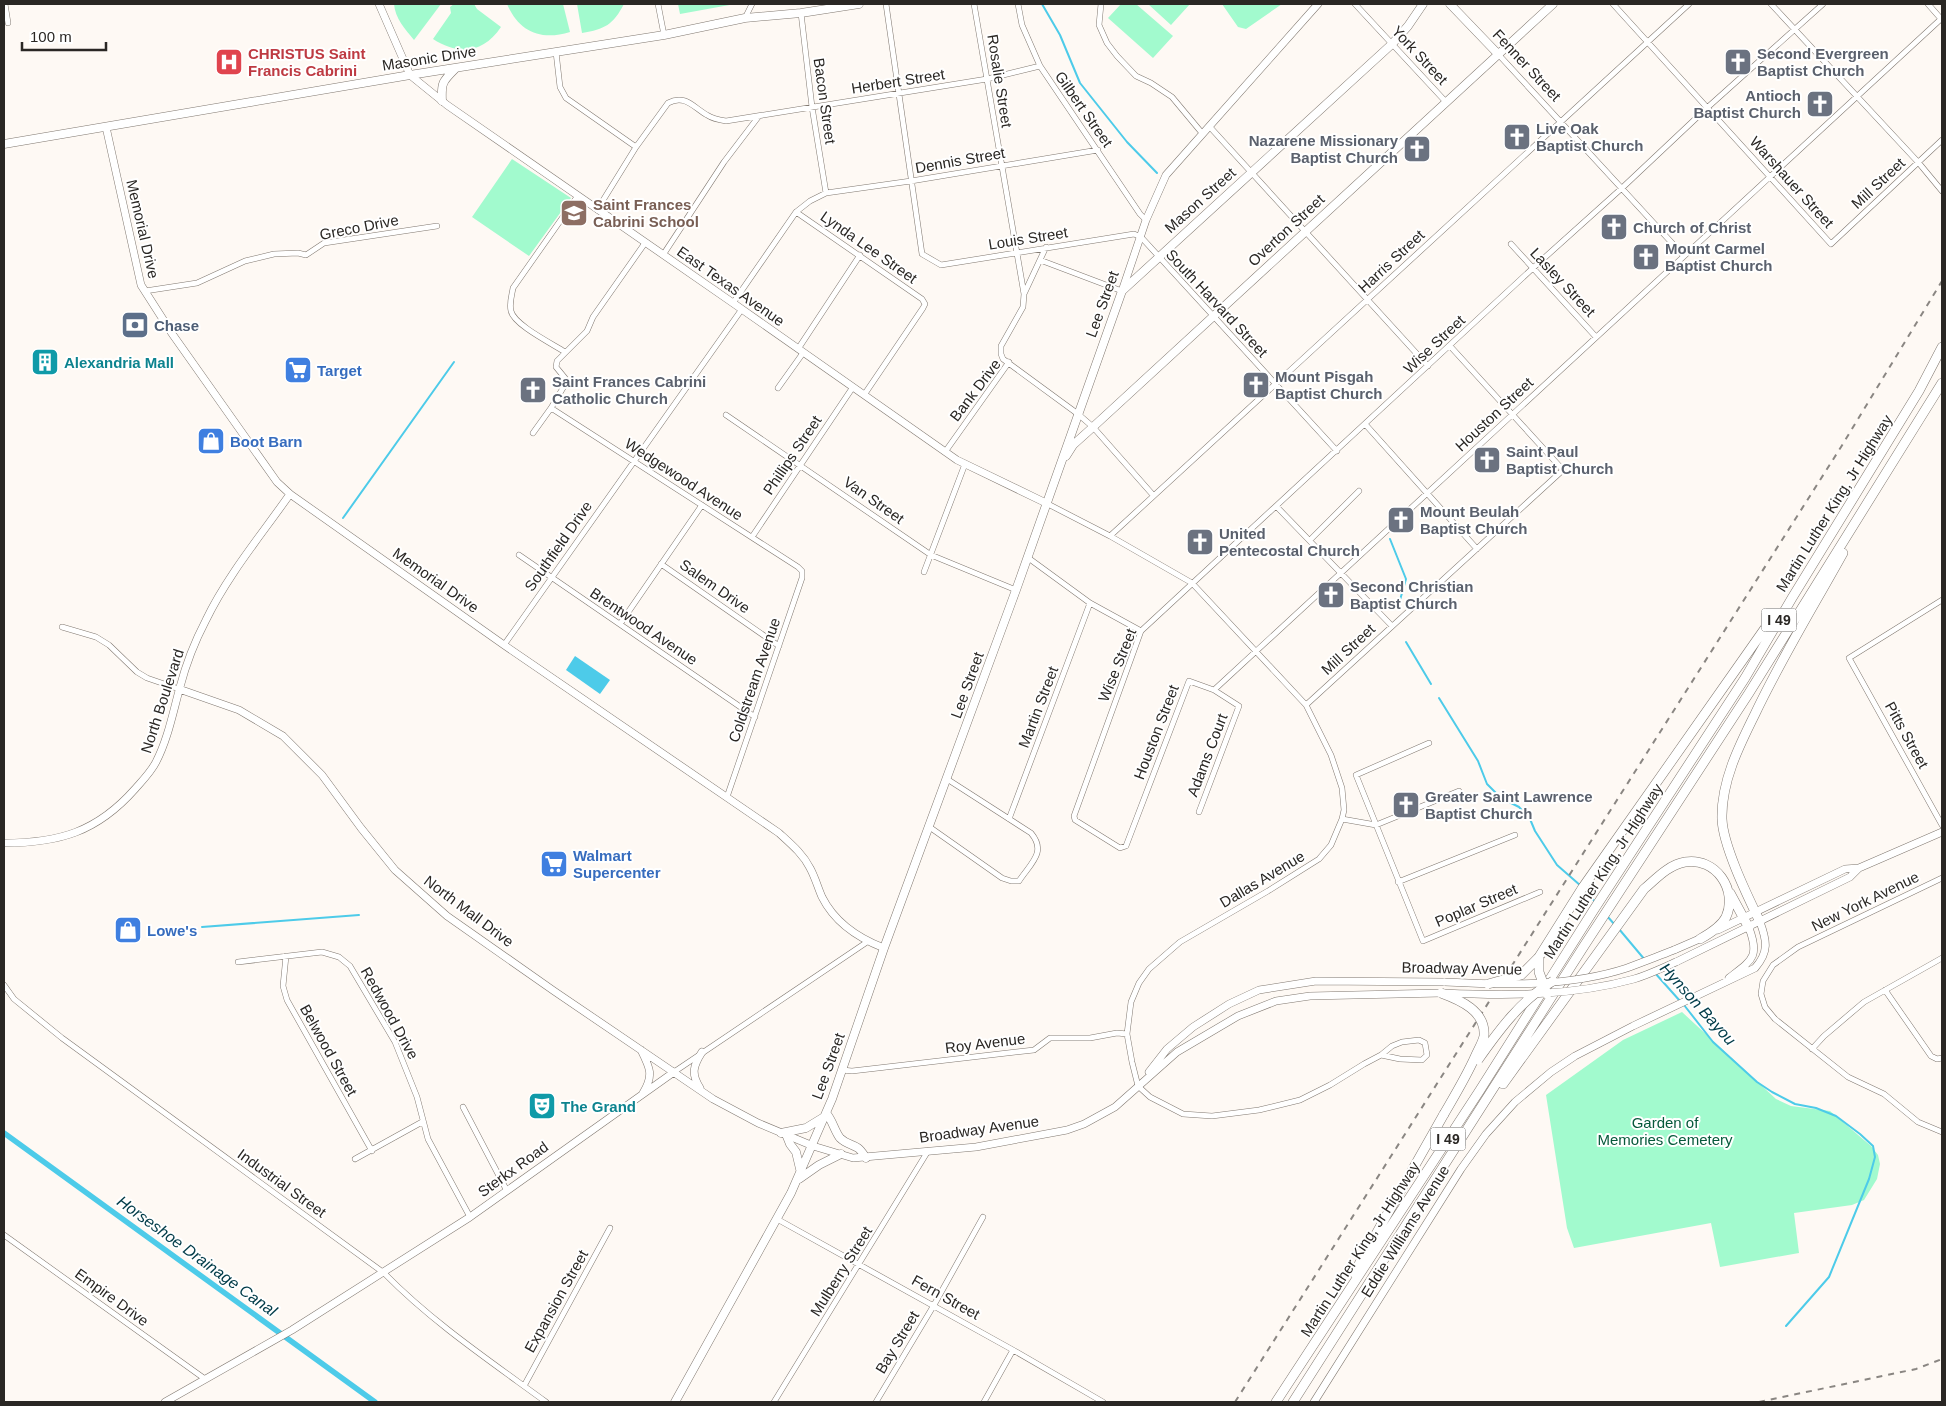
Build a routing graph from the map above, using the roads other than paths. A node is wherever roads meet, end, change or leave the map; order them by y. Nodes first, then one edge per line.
1 (5, 4) edge
2 (379, 4) edge
3 (658, 4) edge
4 (752, 4) edge
5 (859, 4) edge
6 (886, 4) edge
7 (974, 4) edge
8 (1018, 4) edge
9 (1101, 4) edge
10 (1318, 4) edge
11 (1355, 4) edge
12 (1423, 4) edge
13 (1450, 4) edge
14 (1553, 4) edge
15 (1613, 4) edge
16 (1689, 4) edge
17 (1771, 4) edge
18 (1823, 4) edge
19 (1928, 4) edge
20 (801, 13) junction
21 (745, 18) junction
22 (1942, 19) edge
23 (8, 23) dead end
24 (1794, 29) junction
25 (664, 35) junction
26 (1648, 41) junction
27 (1392, 44) junction
28 (556, 52) junction
29 (1498, 54) junction
30 (1040, 66) junction
31 (456, 68) junction
32 (410, 75) junction
33 (987, 79) junction
34 (898, 93) junction
35 (1857, 97) junction
36 (442, 101) junction
37 (1446, 102) junction
38 (812, 107) junction
39 (1708, 107) junction
40 (760, 115) junction
41 (1561, 122) junction
42 (1209, 126) junction
43 (106, 128) junction
44 (1202, 133) junction
45 (1942, 140) edge
46 (4, 144) edge
47 (636, 147) junction
48 (1098, 150) junction
49 (1918, 162) junction
50 (1001, 166) junction
51 (1251, 173) junction
52 (1771, 176) junction
53 (911, 181) junction
54 (1622, 188) junction
55 (1942, 191) edge
56 (826, 193) junction
57 (577, 197) junction
58 (597, 210) junction
59 (796, 212) junction
60 (1146, 220) junction
61 (436, 226) dead end
62 (1304, 232) junction
63 (1141, 237) junction
64 (645, 243) junction
65 (1511, 244) dead end
66 (1831, 244) joint
67 (1046, 247) junction
68 (1016, 252) junction
69 (663, 255) junction
70 (860, 255) junction
71 (1684, 256) junction
72 (1158, 257) junction
73 (1040, 260) junction
74 (1533, 268) junction
75 (1122, 290) junction
76 (145, 291) junction
77 (1024, 294) junction
78 (1367, 300) junction
79 (734, 303) junction
80 (742, 309) junction
81 (1213, 317) junction
82 (1596, 337) junction
83 (1450, 346) junction
84 (1942, 348) edge
85 (801, 351) junction
86 (565, 352) junction
87 (1009, 362) junction
88 (1428, 366) junction
89 (1942, 383) edge
90 (1275, 384) junction
91 (853, 387) junction
92 (778, 388) dead end
93 (864, 395) junction
94 (551, 408) junction
95 (1078, 414) junction
96 (1512, 414) junction
97 (726, 415) dead end
98 (1365, 424) junction
99 (1093, 427) junction
100 (533, 433) dead end
101 (1908, 439) junction
102 (1337, 451) junction
103 (945, 452) junction
104 (633, 461) junction
105 (964, 464) junction
106 (800, 465) junction
107 (1051, 487) junction
108 (1358, 491) dead end
109 (1427, 493) junction
110 (290, 494) junction
111 (1153, 495) junction
112 (1046, 503) junction
113 (702, 505) junction
114 (1276, 506) junction
115 (1110, 536) junction
116 (752, 537) junction
117 (1310, 540) junction
118 (1477, 548) junction
119 (519, 555) dead end
120 (931, 555) junction
121 (1027, 556) junction
122 (661, 564) junction
123 (802, 571) joint
124 (924, 572) dead end
125 (1341, 572) junction
126 (552, 578) junction
127 (1192, 583) junction
128 (1016, 590) junction
129 (1792, 598) junction
130 (1942, 602) edge
131 (1090, 603) junction
132 (620, 624) junction
133 (1392, 626) junction
134 (62, 627) dead end
135 (1141, 630) junction
136 (504, 645) junction
137 (779, 646) junction
138 (1256, 650) junction
139 (179, 689) junction
140 (1214, 690) junction
141 (1306, 705) junction
142 (755, 717) junction
143 (1429, 743) dead end
144 (947, 780) junction
145 (1459, 791) dead end
146 (727, 797) junction
147 (1199, 812) dead end
148 (1009, 819) junction
149 (1342, 819) junction
150 (1376, 825) junction
151 (1942, 825) edge
152 (928, 826) junction
153 (1942, 832) edge
154 (1515, 835) dead end
155 (4, 843) edge
156 (1126, 846) joint
157 (1858, 868) junction
158 (1942, 878) edge
159 (1398, 882) junction
160 (1728, 888) junction
161 (1802, 889) junction
162 (1540, 892) dead end
163 (1808, 898) junction
164 (1755, 911) junction
165 (1743, 917) junction
166 (1760, 922) junction
167 (1749, 928) junction
168 (1700, 939) junction
169 (866, 942) junction
170 (884, 948) junction
171 (286, 956) junction
172 (1539, 958) junction
173 (1942, 958) edge
174 (238, 962) dead end
175 (1553, 981) joint
176 (1488, 984) junction
177 (4, 985) edge
178 (1718, 986) junction
179 (1544, 988) junction
180 (1885, 990) junction
181 (1441, 993) junction
182 (1533, 994) junction
183 (1127, 1034) junction
184 (1812, 1049) junction
185 (641, 1050) junction
186 (702, 1052) junction
187 (1381, 1055) junction
188 (1942, 1058) edge
189 (842, 1070) junction
190 (674, 1072) junction
191 (1467, 1076) junction
192 (1138, 1086) junction
193 (703, 1092) junction
194 (640, 1096) junction
195 (463, 1107) dead end
196 (825, 1115) junction
197 (422, 1122) junction
198 (1942, 1132) edge
199 (783, 1134) junction
200 (1464, 1136) junction
201 (813, 1146) junction
202 (372, 1151) junction
203 (928, 1151) junction
204 (841, 1154) junction
205 (866, 1158) junction
206 (355, 1159) dead end
207 (799, 1177) junction
208 (507, 1191) junction
209 (470, 1217) junction
210 (983, 1217) dead end
211 (778, 1219) junction
212 (610, 1228) dead end
213 (4, 1235) edge
214 (860, 1264) junction
215 (384, 1273) junction
216 (934, 1305) junction
217 (1013, 1350) junction
218 (1310, 1350) junction
219 (205, 1379) junction
220 (524, 1386) junction
221 (1102, 1401) edge
222 (165, 1402) edge
223 (546, 1402) edge
224 (677, 1402) edge
225 (774, 1402) edge
226 (876, 1402) edge
227 (984, 1402) edge
228 (1276, 1402) edge
229 (1293, 1402) edge
230 (1314, 1402) edge

1 - 23 street
2 - 32 street
3 - 25 street
4 - 21 street
5 - 20 main road, Masonic Drive
6 - 34 street
7 - 33 street, Rosalie Street
8 - 30 street, Gilbert Street
9 - 44 street
10 - 42 street, Lee Street
11 - 27 street, York Street
12 - 27 main road, Mason Street
13 - 29 main road, Fenner Street
14 - 29 main road, Overton Street
15 - 26 street, Warshauer Street
16 - 26 street, Harris Street
17 - 24 street
18 - 24 street, Wise Street
19 - 22 street
20 - 21 main road, Masonic Drive
20 - 38 street, Bacon Street
21 - 25 main road, Masonic Drive
22 - 35 street, Houston Street
24 - 35 street
24 - 39 street, Wise Street
25 - 28 main road, Masonic Drive
26 - 39 street, Warshauer Street
26 - 41 street, Harris Street
27 - 37 street, York Street
27 - 51 main road, Mason Street
28 - 31 main road, Masonic Drive
28 - 47 street
29 - 37 main road, Overton Street
29 - 41 street, Fenner Street
30 - 33 street, Herbert Street
30 - 48 street, Gilbert Street
31 - 32 main road, Masonic Drive
31 - 36 main road
32 - 36 street, East Texas Avenue
32 - 43 main road, Masonic Drive
33 - 34 street, Herbert Street
33 - 50 street, Rosalie Street
34 - 38 street, Herbert Street
34 - 53 street
35 - 49 street
35 - 52 street, Houston Street
36 - 57 street, East Texas Avenue
37 - 62 main road, Overton Street
38 - 40 street, Herbert Street
38 - 56 street, Bacon Street
39 - 52 street, Warshauer Street
39 - 54 street, Wise Street
40 - 47 street, Herbert Street
40 - 69 street
41 - 54 street, Fenner Street
41 - 78 street, Harris Street
42 - 44 street, Lee Street
42 - 51 street
43 - 46 main road, Masonic Drive
43 - 76 street, Memorial Drive
44 - 60 street, Lee Street
45 - 49 street, Mill Street
47 - 58 street
48 - 50 street, Dennis Street
48 - 60 street, Gilbert Street
49 - 55 street
49 - 66 street, Mill Street
50 - 53 street, Dennis Street
50 - 68 street, Rosalie Street
51 - 62 street
51 - 72 main road, Mason Street
52 - 66 street, Warshauer Street
52 - 71 street, Houston Street
53 - 56 street, Dennis Street
53 - 68 street, Louis Street
54 - 71 street, Fenner Street
54 - 74 street, Wise Street
56 - 59 street
57 - 58 street, East Texas Avenue
57 - 86 street
58 - 64 street, East Texas Avenue
59 - 70 street, Lynda Lee Street
59 - 79 street
60 - 63 street, Lee Street
61 - 76 street, Greco Drive
62 - 78 street
62 - 81 main road, Overton Street
63 - 67 street, Louis Street
63 - 72 street, South Harvard Street
63 - 75 street, Lee Street
64 - 69 street, East Texas Avenue
64 - 86 street
65 - 74 street, Lasley Street
67 - 68 street, Louis Street
67 - 73 street
68 - 77 street, Rosalie Street
69 - 79 street, East Texas Avenue
70 - 85 street
70 - 93 street, Lynda Lee Street
71 - 82 street, Houston Street
72 - 75 main road, Mason Street
72 - 81 street, South Harvard Street
73 - 75 street
73 - 77 street
74 - 82 street, Lasley Street
74 - 83 street, Wise Street
75 - 95 main road, Lee Street
76 - 110 street, Memorial Drive
77 - 87 street
78 - 88 street
78 - 90 street, Harris Street
79 - 80 street, East Texas Avenue
80 - 85 street, East Texas Avenue
80 - 104 street, Southfield Drive
81 - 90 street, South Harvard Street
81 - 99 main road, Overton Street
82 - 96 street, Houston Street
83 - 88 street, Wise Street
83 - 96 street
84 - 129 highway, Martin Luther King, Jr Highway / I 49
85 - 91 street, East Texas Avenue
85 - 92 street
86 - 94 street
87 - 95 street, Bank Drive
87 - 103 street, Bank Drive
88 - 98 street, Wise Street
89 - 101 highway, Martin Luther King, Jr Highway / I 49
90 - 102 street, South Harvard Street
90 - 111 street, Harris Street
91 - 93 street, East Texas Avenue
91 - 106 street, Phillips Street
93 - 103 street, East Texas Avenue
94 - 100 street
94 - 104 street, Wedgewood Avenue
95 - 99 street, Bank Drive
95 - 107 main road, Lee Street
96 - 109 street, Houston Street
96 - 118 street, Mill Street
97 - 106 street, Van Street
98 - 102 street, Wise Street
98 - 109 street
99 - 107 main road, Overton Street
99 - 111 street, Bank Drive
101 - 164 highway
101 - 200 highway, Martin Luther King, Jr Highway / I 49
102 - 114 street, Wise Street
103 - 105 street, East Texas Avenue
104 - 113 street, Wedgewood Avenue
104 - 126 street, Southfield Drive
105 - 112 street, East Texas Avenue
105 - 120 street
106 - 116 street, Phillips Street
106 - 120 street, Van Street
107 - 112 main road, Lee Street
108 - 117 street
109 - 118 street
109 - 125 street, Houston Street
110 - 136 street, Memorial Drive
110 - 139 street, North Boulevard
111 - 115 street, Harris Street
112 - 115 street, Dallas Avenue
112 - 121 main road, Lee Street
113 - 116 street, Wedgewood Avenue
113 - 122 street
114 - 117 street
114 - 127 street, Wise Street
115 - 127 street, Dallas Avenue
116 - 123 street, Wedgewood Avenue
117 - 125 street
118 - 133 street, Mill Street
119 - 126 street, Brentwood Avenue
120 - 124 street
120 - 128 street, Van Street
121 - 128 main road, Lee Street
121 - 131 street
122 - 132 street
122 - 137 street, Salem Drive
123 - 137 street, Coldstream Avenue
125 - 133 street
125 - 138 street, Houston Street
126 - 132 street, Brentwood Avenue
126 - 136 street, Southfield Drive
127 - 135 street, Wise Street
127 - 138 street, Dallas Avenue
128 - 144 main road, Lee Street
129 - 172 highway
129 - 218 highway, Martin Luther King, Jr Highway / I 49
130 - 151 street, Pitts Street
131 - 135 street
131 - 148 street, Martin Street
132 - 142 street, Brentwood Avenue
133 - 141 street, Mill Street
134 - 139 street, North Mall Drive
135 - 156 street, Wise Street
136 - 146 street, Memorial Drive
137 - 142 street, Coldstream Avenue
138 - 140 street, Houston Street
138 - 141 street, Dallas Avenue
139 - 155 street, North Boulevard
139 - 185 street, North Mall Drive
140 - 147 street, Adams Court
140 - 156 street, Houston Street
141 - 149 street, Dallas Avenue
142 - 146 street, Coldstream Avenue
143 - 150 street
144 - 148 street
144 - 152 main road, Lee Street
145 - 150 street
146 - 169 street, Memorial Drive
148 - 152 street
149 - 150 street
149 - 183 street, Dallas Avenue
150 - 159 street
152 - 170 main road, Lee Street
153 - 157 street, Broadway Avenue
154 - 159 street
157 - 161 street, Broadway Avenue
157 - 163 street, Broadway Avenue
158 - 184 street, New York Avenue
159 - 162 street, Poplar Street
160 - 165 highway
160 - 168 highway
160 - 200 highway
161 - 163 street
161 - 164 street, Broadway Avenue
163 - 166 street, Broadway Avenue
164 - 165 street, Broadway Avenue
164 - 166 highway
165 - 167 highway
165 - 168 street, Broadway Avenue
166 - 167 street, Broadway Avenue
166 - 178 street, Eddie Williams Avenue
167 - 178 street, Eddie Williams Avenue
167 - 179 street, Broadway Avenue, bridge
168 - 175 street, Broadway Avenue, bridge
169 - 170 street, Memorial Drive
169 - 186 street, Sterkx Road
170 - 189 main road, Lee Street
171 - 174 street, Redwood Drive
171 - 197 street, Redwood Drive
171 - 202 street, Belwood Street
172 - 176 highway, bridge
172 - 179 highway, bridge
173 - 180 street
175 - 179 highway, bridge
176 - 179 street, Broadway Avenue, bridge
176 - 192 street, Broadway Avenue, bridge
177 - 215 street, Industrial Street
178 - 230 street, Eddie Williams Avenue
179 - 182 highway, bridge
180 - 184 street
180 - 188 street
181 - 182 street, Broadway Avenue, bridge
181 - 191 highway, bridge
181 - 192 street, Broadway Avenue
182 - 191 highway, bridge
183 - 189 street, Roy Avenue
183 - 192 street, Dallas Avenue
184 - 198 street, New York Avenue
185 - 190 street, North Mall Drive
185 - 194 street
186 - 190 street, Sterkx Road
186 - 193 street
187 - 187 street
187 - 192 street
189 - 196 main road, Lee Street
190 - 193 street, North Mall Drive
190 - 194 street, Sterkx Road
191 - 218 highway, bridge
192 - 203 street, Broadway Avenue
193 - 199 street, North Mall Drive
194 - 208 street, Sterkx Road
195 - 208 street
196 - 199 main road
196 - 201 main road, Lee Street
196 - 205 main road
197 - 202 street
197 - 209 street, Redwood Drive
199 - 201 street, North Mall Drive
199 - 207 main road
200 - 229 highway, Martin Luther King, Jr Highway / I 49
201 - 204 street, Broadway Avenue
201 - 207 main road, Lee Street
202 - 206 street
203 - 205 street, Broadway Avenue
203 - 214 street, Mulberry Street
204 - 205 street, Broadway Avenue
204 - 207 main road
207 - 211 main road, Lee Street
208 - 209 street, Sterkx Road
209 - 215 street, Sterkx Road
210 - 216 street, Bay Street
211 - 214 street, Fern Street
211 - 224 main road, Lee Street
212 - 220 street, Expansion Street
213 - 219 street, Empire Drive
214 - 216 street, Fern Street
214 - 225 street, Mulberry Street
215 - 219 street, Sterkx Road
215 - 220 street, Industrial Street
216 - 217 street, Fern Street
216 - 226 street, Bay Street
217 - 221 street, Fern Street
217 - 227 street
218 - 228 highway, Martin Luther King, Jr Highway / I 49
219 - 222 street, Sterkx Road
220 - 223 street, Industrial Street

